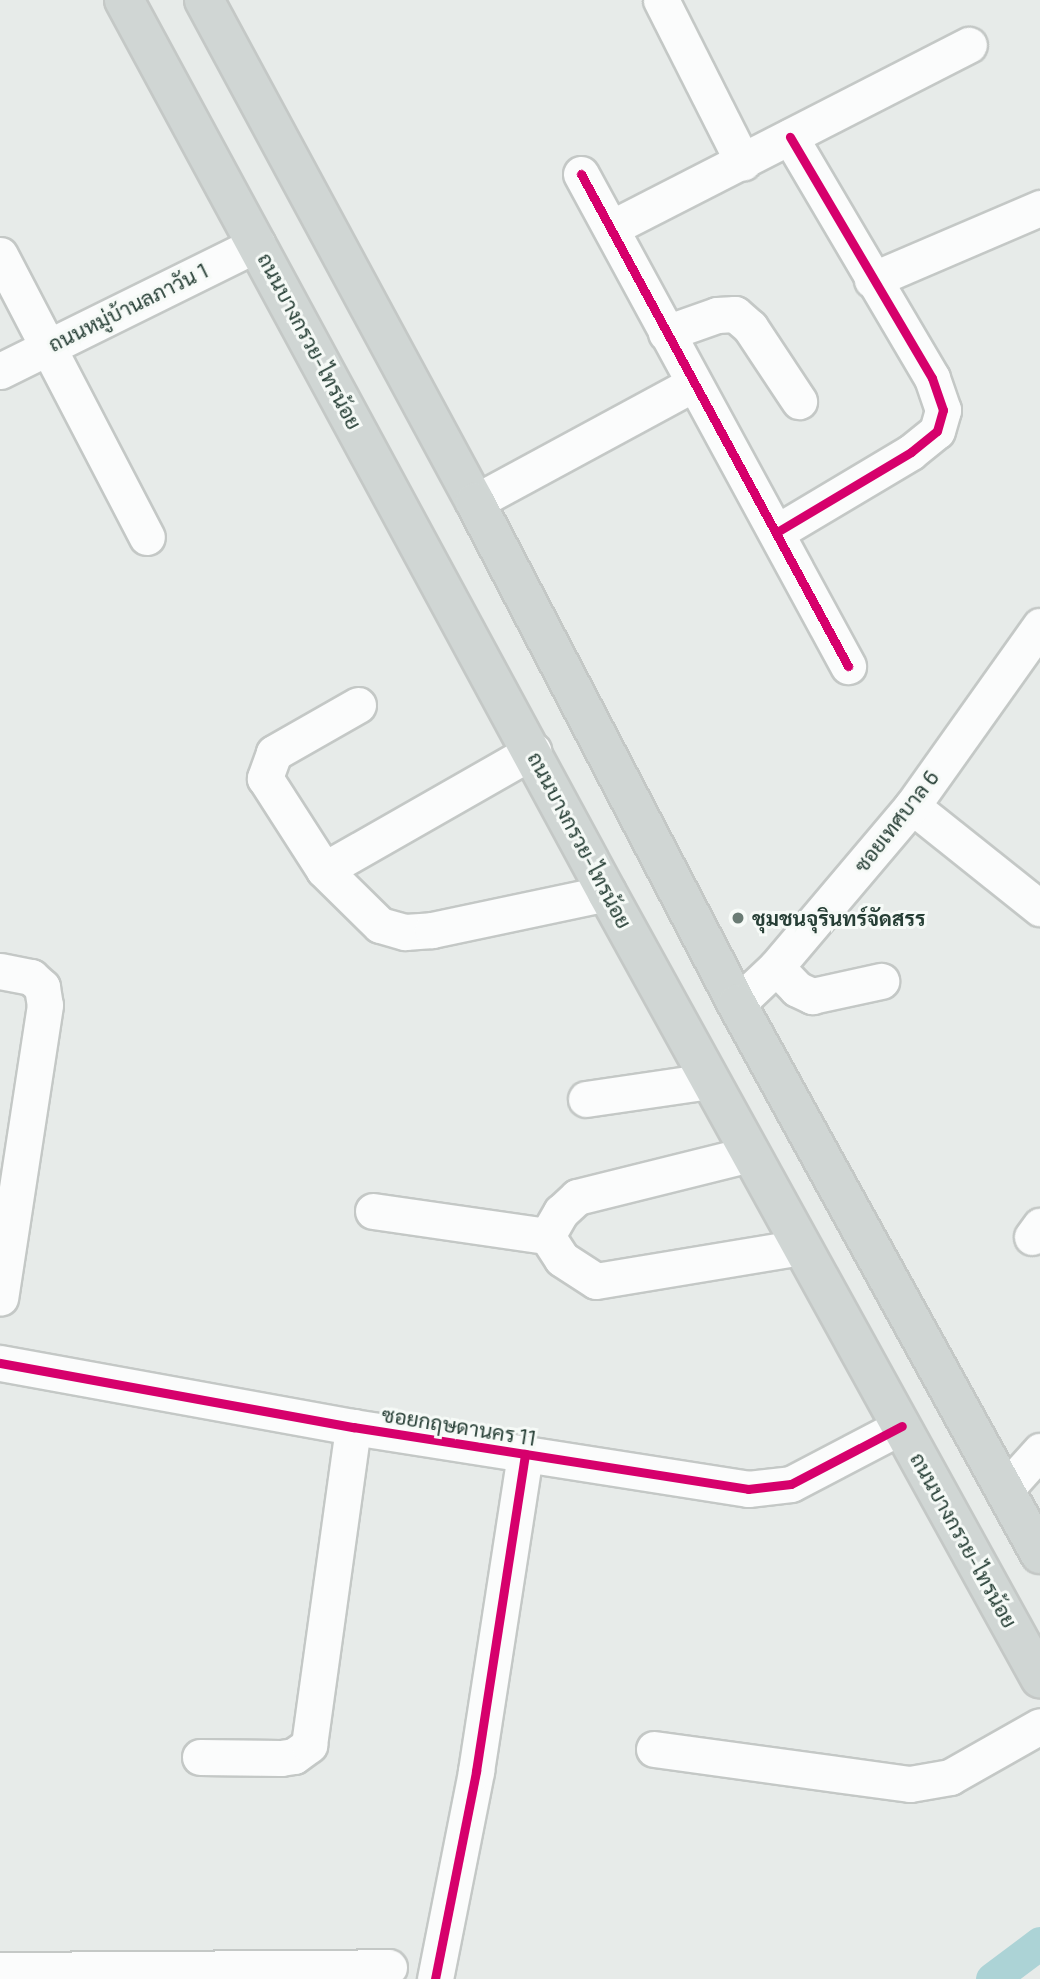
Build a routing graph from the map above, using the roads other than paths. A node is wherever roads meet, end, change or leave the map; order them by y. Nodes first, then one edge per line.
1 (124, 0) edge
2 (204, 0) edge
3 (661, 0) edge
4 (969, 45) dead end
5 (790, 137) junction
6 (743, 162) junction
7 (581, 174) dead end
8 (1040, 208) edge
9 (611, 228) junction
10 (257, 244) junction
11 (0, 255) edge
12 (872, 280) junction
13 (666, 333) junction
14 (48, 346) junction
15 (0, 371) edge
16 (693, 384) junction
17 (799, 401) dead end
18 (475, 502) junction
19 (777, 532) junction
20 (147, 537) dead end
21 (1034, 646) edge
22 (848, 666) dead end
23 (358, 705) dead end
24 (533, 751) junction
25 (912, 806) junction
26 (324, 870) junction
27 (607, 893) junction
28 (1040, 908) edge
29 (776, 967) junction
30 (0, 971) edge
31 (881, 981) dead end
32 (737, 1004) junction
33 (710, 1081) junction
34 (586, 1099) dead end
35 (750, 1154) junction
36 (373, 1211) dead end
37 (547, 1236) junction
38 (801, 1247) junction
39 (0, 1298) edge
40 (900, 1298) junction
41 (846, 1328) junction
42 (0, 1363) edge
43 (902, 1426) junction
44 (353, 1427) junction
45 (1040, 1451) edge
46 (524, 1454) junction
47 (1004, 1491) junction
48 (1040, 1554) edge
49 (1040, 1678) edge
50 (1040, 1726) edge
51 (654, 1749) dead end
52 (200, 1758) dead end
53 (389, 1967) dead end
54 (0, 1970) edge
55 (435, 1979) edge

1 - 10 main road, ถนนบางกรวย-ไทรน้อย
2 - 18 main road
3 - 6 street
4 - 5 street
5 - 6 street
5 - 12 street
6 - 9 street
7 - 9 street
8 - 12 street
9 - 13 street
10 - 14 street, ถนนหมู่บ้านลภาวัน 1
10 - 24 main road, ถนนบางกรวย-ไทรน้อย
11 - 14 street
12 - 19 street
13 - 16 street
13 - 17 street
14 - 15 street, ถนนหมู่บ้านลภาวัน 1
14 - 20 street
16 - 18 street
16 - 19 street
18 - 32 main road
19 - 22 street
21 - 25 street, ซอยเทศบาล 6
23 - 26 street
24 - 26 street
24 - 27 main road, ถนนบางกรวย-ไทรน้อย
25 - 28 street
25 - 29 street, ซอยเทศบาล 6
26 - 27 street
27 - 33 main road, ถนนบางกรวย-ไทรน้อย
29 - 31 street
29 - 32 street, ซอยเทศบาล 6
30 - 39 street
32 - 40 main road
33 - 34 street
33 - 35 main road, ถนนบางกรวย-ไทรน้อย
35 - 37 street
35 - 38 main road, ถนนบางกรวย-ไทรน้อย
36 - 37 street
37 - 38 street
38 - 41 main road, ถนนบางกรวย-ไทรน้อย
40 - 41 main road
40 - 47 main road
41 - 43 main road, ถนนบางกรวย-ไทรน้อย
42 - 44 street, ซอยกฤษดานคร 11
43 - 46 street, ซอยกฤษดานคร 11
43 - 49 main road, ถนนบางกรวย-ไทรน้อย
44 - 46 street, ซอยกฤษดานคร 11
44 - 52 street
45 - 47 street
46 - 55 street
47 - 48 main road
50 - 51 street
53 - 54 street

